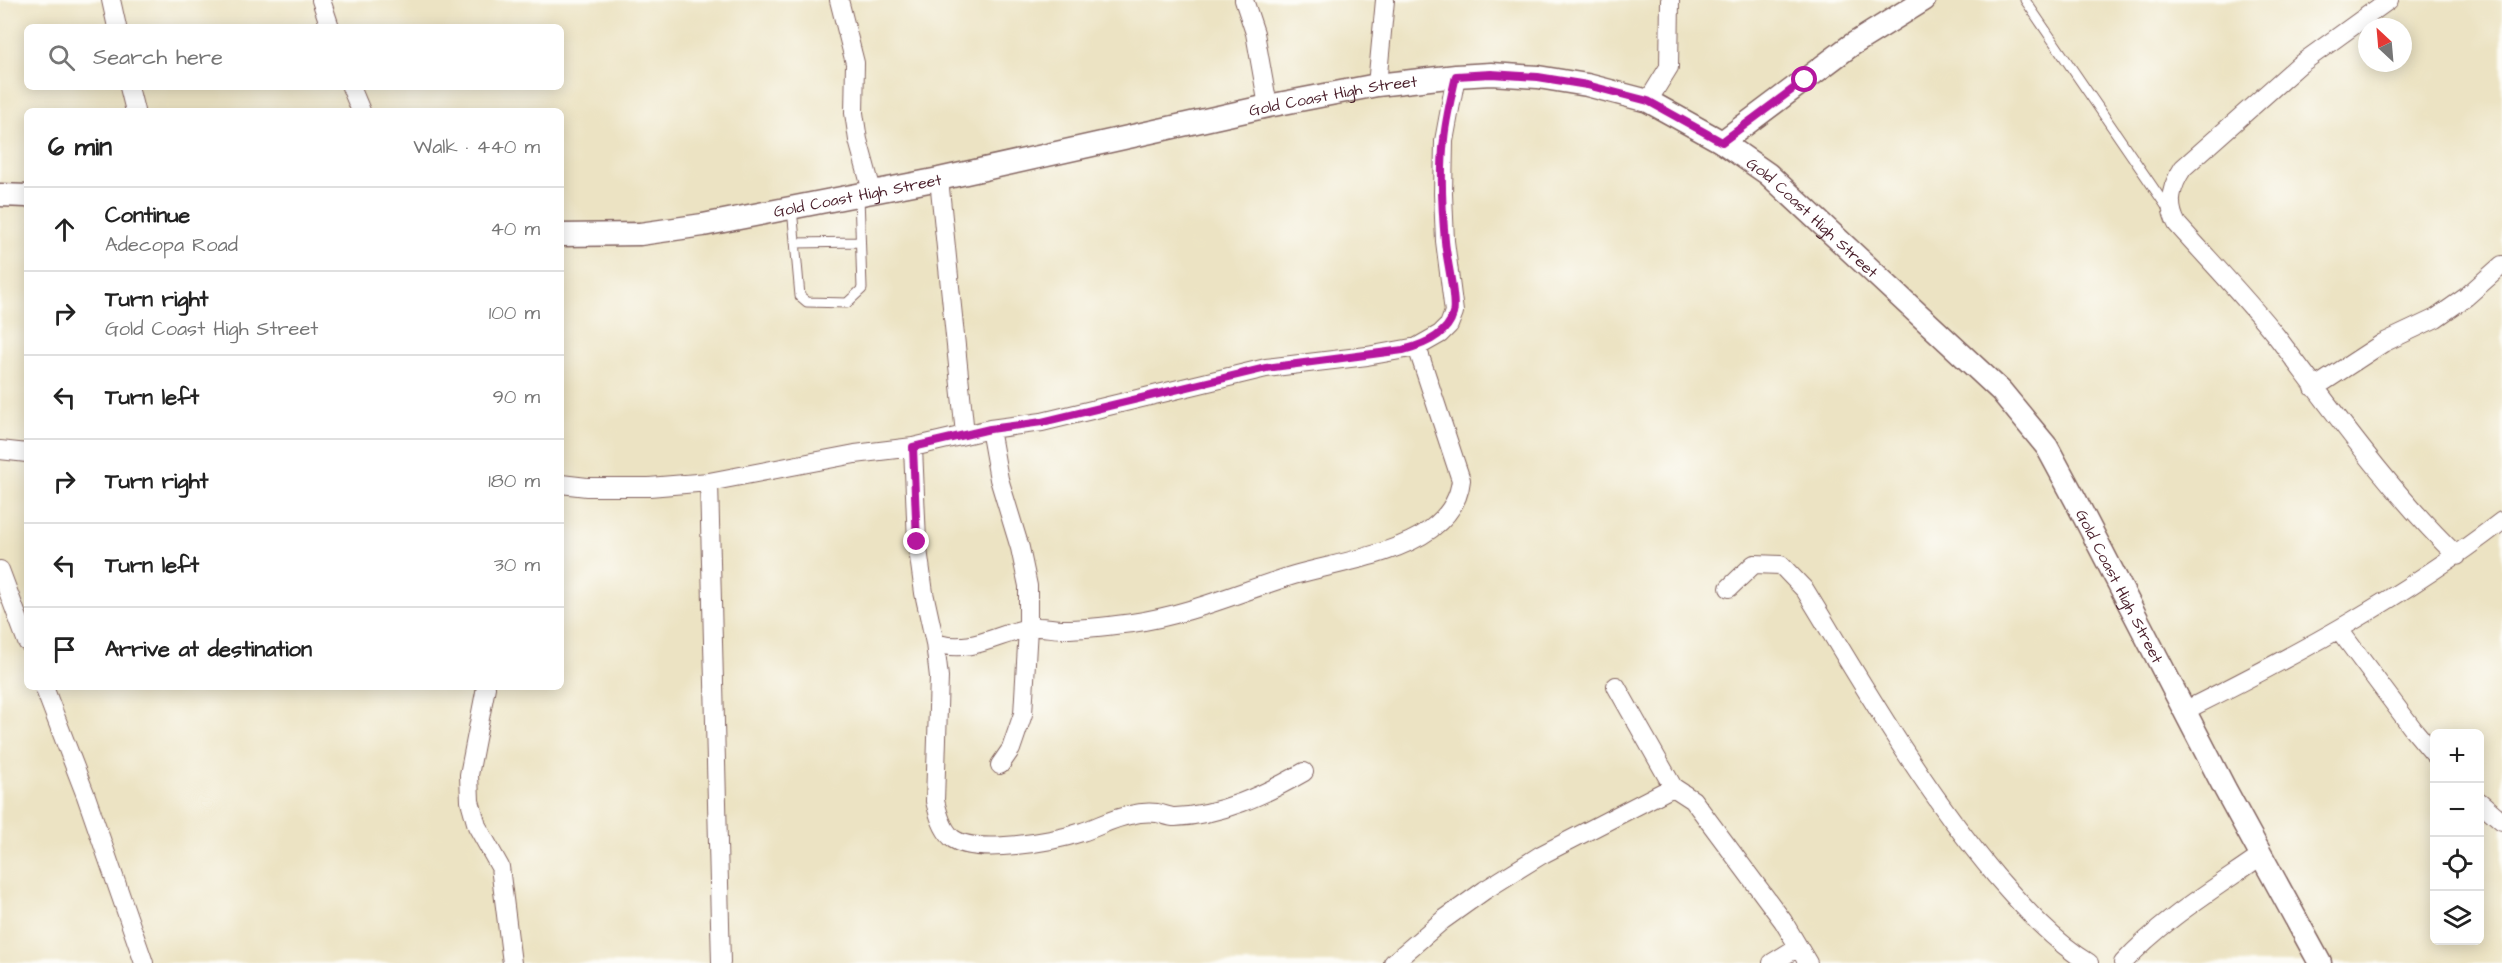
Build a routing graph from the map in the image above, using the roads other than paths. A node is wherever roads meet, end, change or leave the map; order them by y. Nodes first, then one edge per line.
1 (111, 0) edge
2 (321, 0) edge
3 (839, 0) edge
4 (1244, 0) edge
5 (1385, 0) edge
6 (1670, 0) edge
7 (1924, 0) edge
8 (2025, 0) edge
9 (2389, 0) edge
10 (116, 24) edge
11 (329, 24) edge
12 (1456, 76) junction
13 (1377, 86) junction
14 (130, 90) edge
15 (352, 90) edge
16 (1648, 101) junction
17 (1268, 106) junction
18 (134, 108) edge
19 (360, 108) edge
20 (1722, 142) junction
21 (939, 179) junction
22 (865, 192) junction
23 (0, 195) edge
24 (24, 196) edge
25 (792, 208) junction
26 (2170, 212) junction
27 (564, 235) edge
28 (860, 242) junction
29 (795, 243) junction
30 (2502, 265) edge
31 (1417, 347) junction
32 (2314, 388) junction
33 (990, 429) junction
34 (965, 434) junction
35 (913, 447) junction
36 (0, 450) edge
37 (24, 453) edge
38 (709, 482) junction
39 (564, 484) edge
40 (2502, 521) edge
41 (2457, 556) junction
42 (0, 570) edge
43 (1729, 588) dead end
44 (1028, 627) junction
45 (2340, 631) junction
46 (24, 634) edge
47 (935, 643) junction
48 (1616, 686) dead end
49 (45, 690) edge
50 (485, 690) edge
51 (2186, 710) junction
52 (2430, 749) edge
53 (1000, 765) dead end
54 (1304, 772) dead end
55 (1673, 787) junction
56 (2484, 805) edge
57 (2502, 821) edge
58 (2261, 856) junction
59 (1798, 947) junction
60 (144, 963) edge
61 (512, 963) edge
62 (721, 963) edge
63 (1393, 963) edge
64 (1772, 963) edge
65 (1808, 963) edge
66 (2089, 963) edge
67 (2123, 963) edge
68 (2320, 963) edge

1 - 10 street
2 - 11 street
3 - 22 street
4 - 17 street
5 - 13 street
6 - 16 street
7 - 20 street
8 - 26 lane
9 - 26 street
12 - 13 street, Gold Coast High Street
12 - 16 street, Gold Coast High Street
12 - 31 street
13 - 17 street, Gold Coast High Street
14 - 18 street
15 - 19 street
16 - 20 street, Gold Coast High Street
17 - 21 street, Gold Coast High Street
20 - 51 street, Gold Coast High Street
21 - 22 street, Gold Coast High Street
21 - 34 street
22 - 25 street, Gold Coast High Street
22 - 28 lane
23 - 24 street
25 - 27 street, Gold Coast High Street
25 - 29 lane
26 - 32 street
28 - 29 lane
28 - 29 lane
30 - 32 street
31 - 33 street
31 - 44 street
32 - 41 street
33 - 34 street
33 - 44 street
34 - 35 street
35 - 38 street
35 - 47 street
36 - 37 street
38 - 39 street
38 - 62 street
40 - 41 street
41 - 45 street
42 - 46 street
43 - 66 street
44 - 47 street
44 - 53 street
45 - 51 street
45 - 52 street
47 - 54 street
48 - 55 street
49 - 60 street
50 - 61 street
51 - 58 street, Gold Coast High Street
55 - 59 street
55 - 63 street
56 - 57 street
58 - 67 street
58 - 68 street, Gold Coast High Street
59 - 64 street
59 - 65 street

